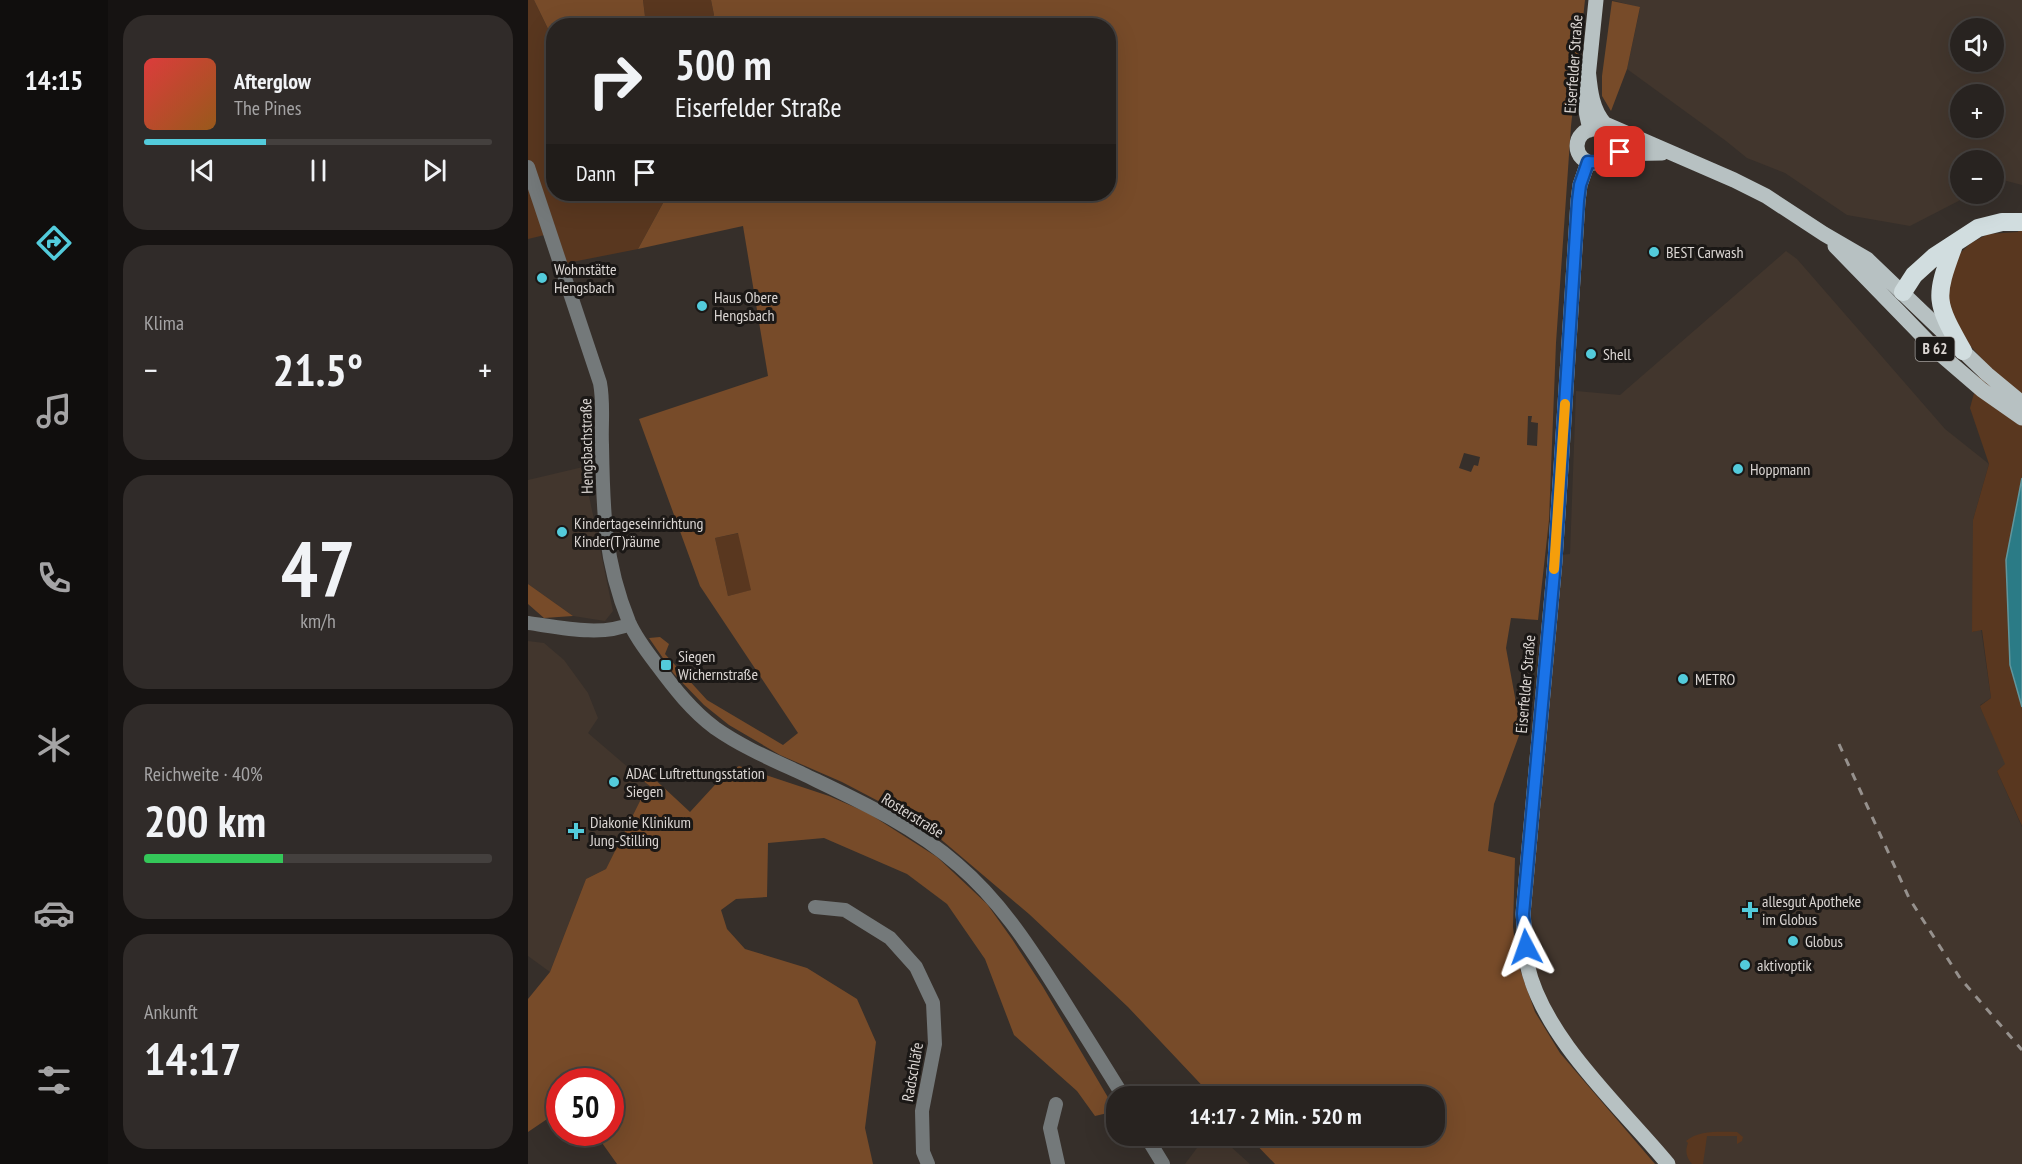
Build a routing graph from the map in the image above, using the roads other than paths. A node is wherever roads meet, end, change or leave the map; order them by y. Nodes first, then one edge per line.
1 (1596, 0) edge
2 (1588, 68) junction
3 (1590, 130) junction
4 (1609, 148) junction
5 (1671, 153) junction
6 (1588, 162) junction
7 (528, 167) edge
8 (2022, 222) edge
9 (1954, 245) junction
10 (1898, 298) junction
11 (1963, 351) junction
12 (2022, 403) edge
13 (2022, 418) edge
14 (528, 623) edge
15 (630, 624) junction
16 (815, 908) dead end
17 (1117, 1086) edge
18 (1056, 1104) dead end
19 (1152, 1146) edge
20 (928, 1164) edge
21 (1058, 1164) edge
22 (1163, 1164) edge
23 (1668, 1164) edge

1 - 2 main road, Eiserfelder Straße
2 - 3 main road, Eiserfelder Straße
2 - 5 main road
3 - 4 main road, Eiserfelder Straße
3 - 6 main road, Eiserfelder Straße
4 - 5 main road
4 - 6 main road
5 - 10 main road
6 - 23 main road, Eiserfelder Straße
7 - 15 street, Hengsbachstraße
8 - 9 highway
9 - 10 highway
9 - 11 highway, B 62
10 - 11 main road, B 62
10 - 13 main road, B 62
11 - 12 main road, B 62
14 - 15 street
15 - 17 street, Rosterstraße
16 - 20 street, Radschläfe
18 - 21 street
19 - 22 street

